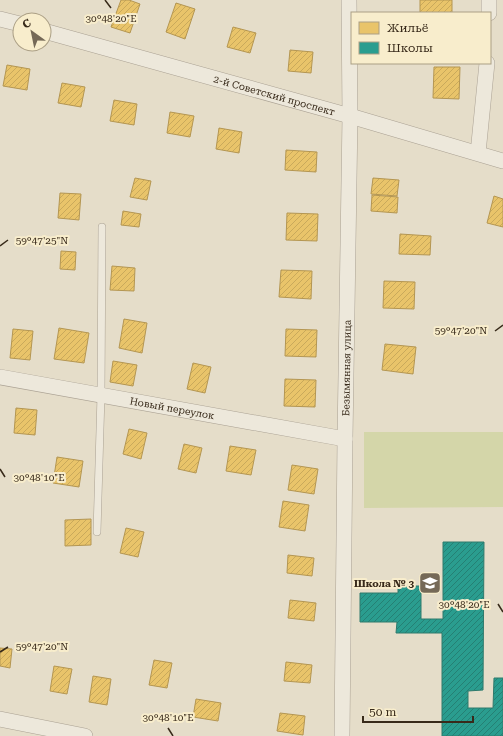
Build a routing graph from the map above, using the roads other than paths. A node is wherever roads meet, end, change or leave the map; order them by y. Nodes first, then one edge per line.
1 (349, 0) edge
2 (489, 0) edge
3 (489, 12) edge
4 (0, 19) edge
5 (12, 22) edge
6 (52, 33) edge
7 (487, 64) edge
8 (350, 116) junction
9 (478, 153) junction
10 (503, 161) edge
11 (102, 227) dead end
12 (0, 377) edge
13 (101, 395) junction
14 (345, 438) junction
15 (97, 532) dead end
16 (0, 719) edge
17 (85, 736) edge
18 (342, 736) edge

1 - 8 street, Безымянная улица
2 - 3 street
4 - 5 street
6 - 8 street, 2-й Советский проспект
7 - 9 street
8 - 9 street, 2-й Советский проспект
8 - 14 street, Безымянная улица
9 - 10 street, 2-й Советский проспект
11 - 13 lane
12 - 13 street, Новый переулок
13 - 14 street, Новый переулок
13 - 15 lane
14 - 18 street, Безымянная улица
16 - 17 street

